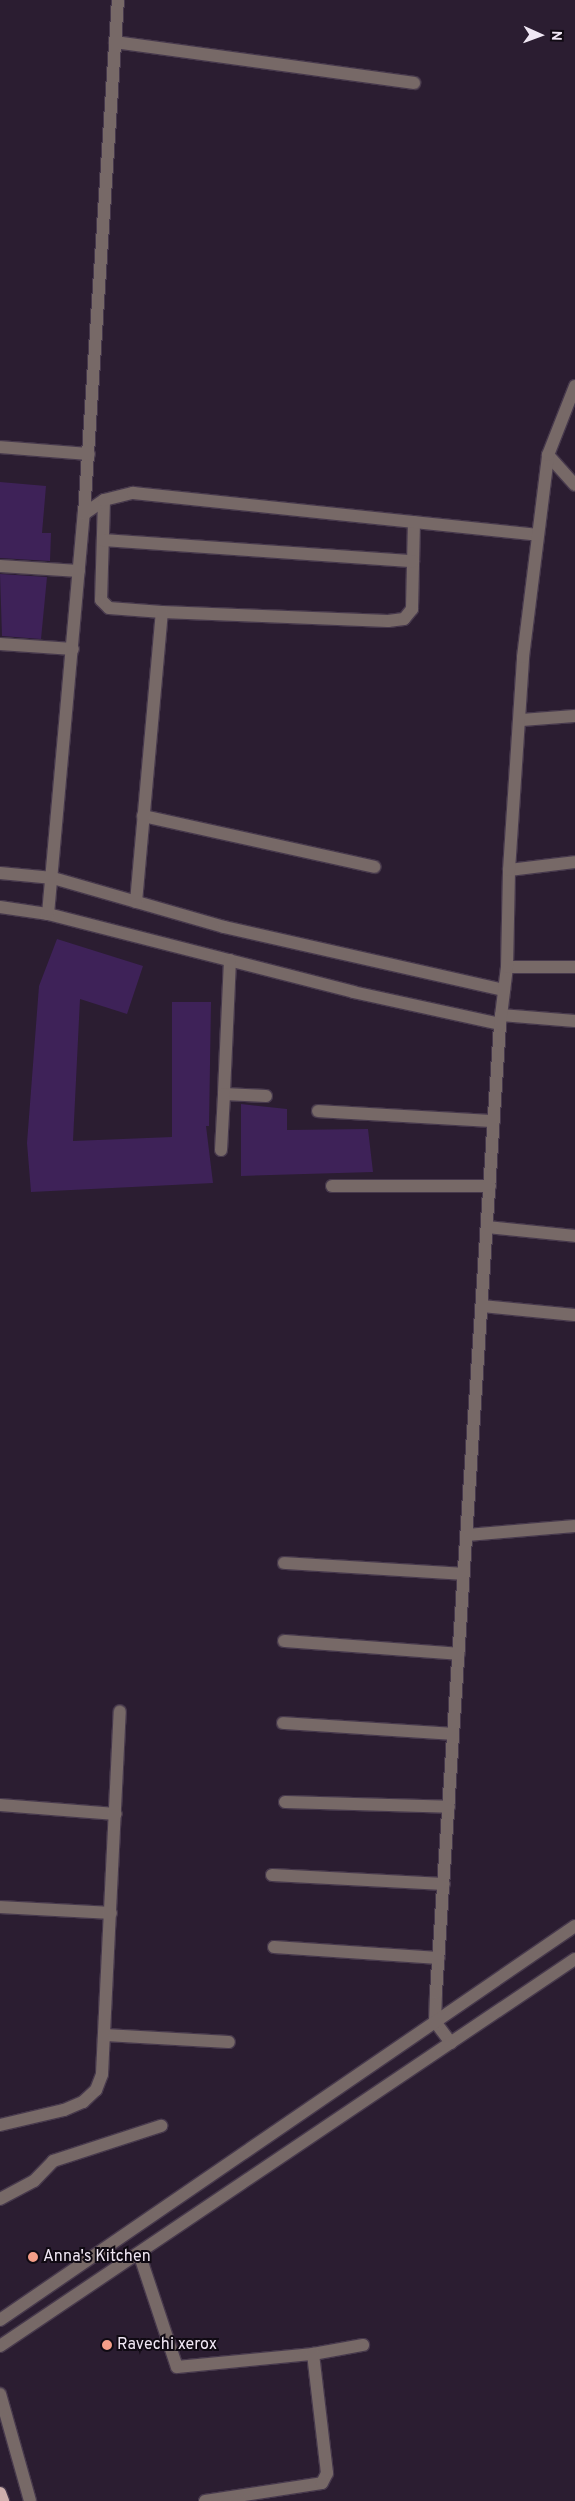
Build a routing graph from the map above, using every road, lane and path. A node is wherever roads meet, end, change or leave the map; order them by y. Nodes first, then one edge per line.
1 (118, 0) edge
2 (115, 42) junction
3 (414, 84) dead end
4 (575, 386) edge
5 (0, 447) edge
6 (89, 454) junction
7 (548, 455) junction
8 (575, 485) edge
9 (104, 500) junction
10 (84, 514) junction
11 (414, 522) junction
12 (536, 535) junction
13 (103, 540) junction
14 (413, 561) junction
15 (0, 566) edge
16 (79, 571) junction
17 (162, 612) junction
18 (0, 644) edge
19 (73, 649) junction
20 (575, 716) edge
21 (521, 720) junction
22 (143, 816) junction
23 (575, 862) edge
24 (374, 867) dead end
25 (510, 870) junction
26 (0, 873) edge
27 (53, 878) junction
28 (136, 902) junction
29 (0, 907) edge
30 (48, 914) junction
31 (230, 960) junction
32 (507, 967) junction
33 (575, 967) edge
34 (504, 990) junction
35 (501, 1020) junction
36 (575, 1022) edge
37 (224, 1094) junction
38 (266, 1096) dead end
39 (318, 1112) dead end
40 (494, 1121) junction
41 (221, 1150) dead end
42 (332, 1186) dead end
43 (490, 1186) junction
44 (487, 1227) junction
45 (575, 1236) edge
46 (482, 1306) junction
47 (575, 1315) edge
48 (575, 1526) edge
49 (466, 1535) junction
50 (284, 1563) dead end
51 (464, 1574) junction
52 (284, 1641) dead end
53 (459, 1654) junction
54 (120, 1711) dead end
55 (283, 1723) dead end
56 (453, 1734) junction
57 (284, 1802) dead end
58 (0, 1806) edge
59 (448, 1807) junction
60 (116, 1814) junction
61 (272, 1875) dead end
62 (444, 1884) junction
63 (0, 1907) edge
64 (111, 1913) junction
65 (575, 1926) edge
66 (274, 1947) dead end
67 (439, 1958) junction
68 (575, 1959) edge
69 (435, 2022) junction
70 (105, 2035) junction
71 (230, 2042) dead end
72 (451, 2043) junction
73 (0, 2125) edge
74 (161, 2126) dead end
75 (0, 2200) edge
76 (139, 2252) junction
77 (0, 2320) edge
78 (363, 2345) dead end
79 (0, 2346) edge
80 (314, 2354) junction
81 (0, 2394) edge
82 (0, 2493) edge
83 (3, 2501) edge
84 (30, 2501) edge
85 (205, 2501) edge

1 - 2 street
2 - 3 street
2 - 6 street
4 - 7 street
5 - 6 street
6 - 10 street
7 - 8 street
7 - 12 street
9 - 10 street
9 - 11 street
9 - 13 street
10 - 16 street
11 - 12 street
11 - 14 street
12 - 21 street
13 - 14 street
13 - 17 street
14 - 17 street
15 - 16 street
16 - 19 street
17 - 22 street
18 - 19 street
19 - 27 street
20 - 21 street
21 - 25 street
22 - 24 street
22 - 28 street
23 - 25 street
25 - 32 street
26 - 27 street
27 - 28 street
27 - 30 street
28 - 34 street
29 - 30 street
30 - 31 street
31 - 35 street
31 - 37 street
32 - 33 street
32 - 34 street
34 - 35 street
35 - 36 street
35 - 40 street
37 - 38 street
37 - 41 street
39 - 40 street
40 - 43 street
42 - 43 street
43 - 44 street
44 - 45 street
44 - 46 street
46 - 47 street
46 - 49 street
48 - 49 street
49 - 51 street
50 - 51 street
51 - 53 street
52 - 53 street
53 - 56 street
54 - 60 street
55 - 56 street
56 - 59 street
57 - 59 street
58 - 60 street
59 - 62 street
60 - 64 street
61 - 62 street
62 - 67 street
63 - 64 street
64 - 70 street
65 - 69 street
66 - 67 street
67 - 69 street
68 - 72 street
69 - 72 street
69 - 77 street
70 - 71 street
70 - 73 street
72 - 76 street
74 - 75 street
76 - 79 street
76 - 80 street
78 - 80 street
80 - 85 street
81 - 84 street
82 - 83 main road

